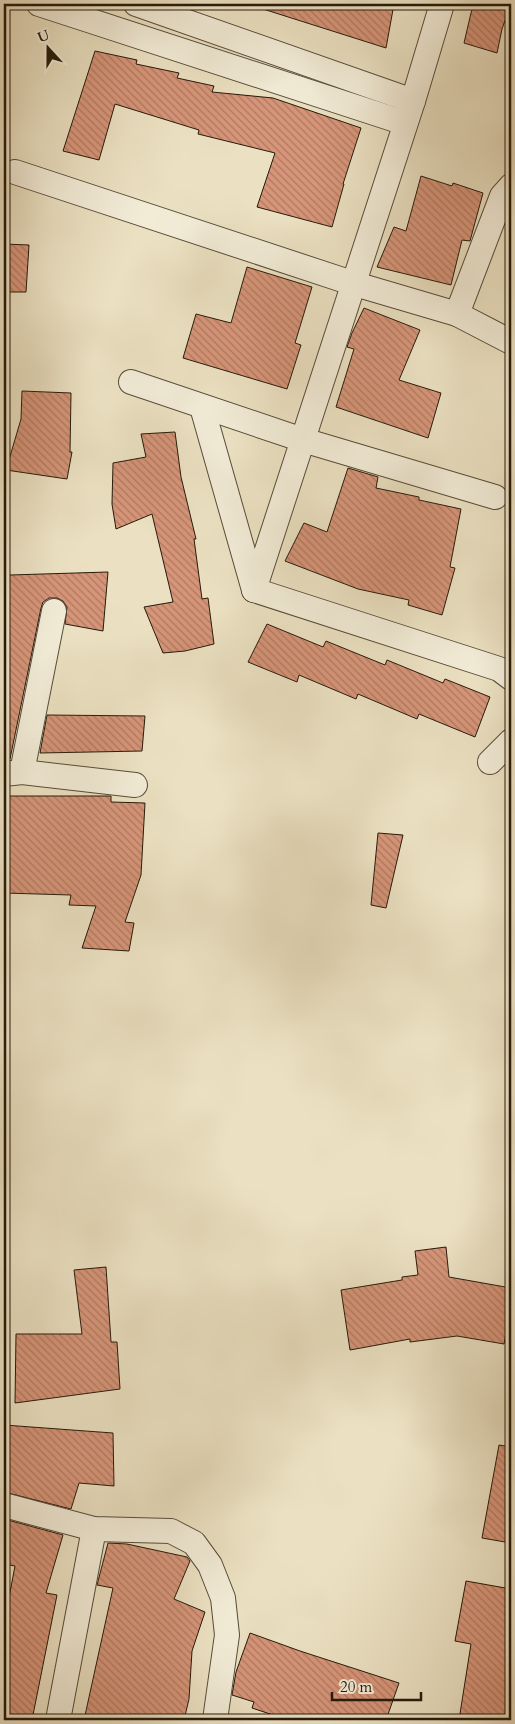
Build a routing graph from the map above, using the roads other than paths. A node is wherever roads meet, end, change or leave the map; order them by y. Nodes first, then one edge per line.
1 (39, 4) edge
2 (136, 4) edge
3 (442, 4) edge
4 (414, 101) junction
5 (405, 123) junction
6 (15, 172) dead end
7 (511, 186) edge
8 (355, 284) junction
9 (457, 314) junction
10 (511, 342) edge
11 (131, 382) dead end
12 (202, 407) junction
13 (303, 440) junction
14 (495, 497) dead end
15 (254, 590) junction
16 (54, 612) dead end
17 (511, 678) edge
18 (511, 741) edge
19 (490, 762) dead end
20 (13, 773) edge
21 (134, 785) dead end
22 (4, 1505) edge
23 (94, 1529) junction
24 (58, 1720) edge
25 (217, 1720) edge

1 - 5 street
2 - 4 street
3 - 4 street
4 - 5 street
5 - 8 street
6 - 8 street
7 - 9 street
8 - 9 street
8 - 13 street
9 - 10 street
11 - 12 street
12 - 13 street
12 - 15 street
13 - 14 street
13 - 15 street
15 - 17 street
16 - 20 street
18 - 19 street
20 - 21 street
22 - 23 street
23 - 24 street
23 - 25 street

